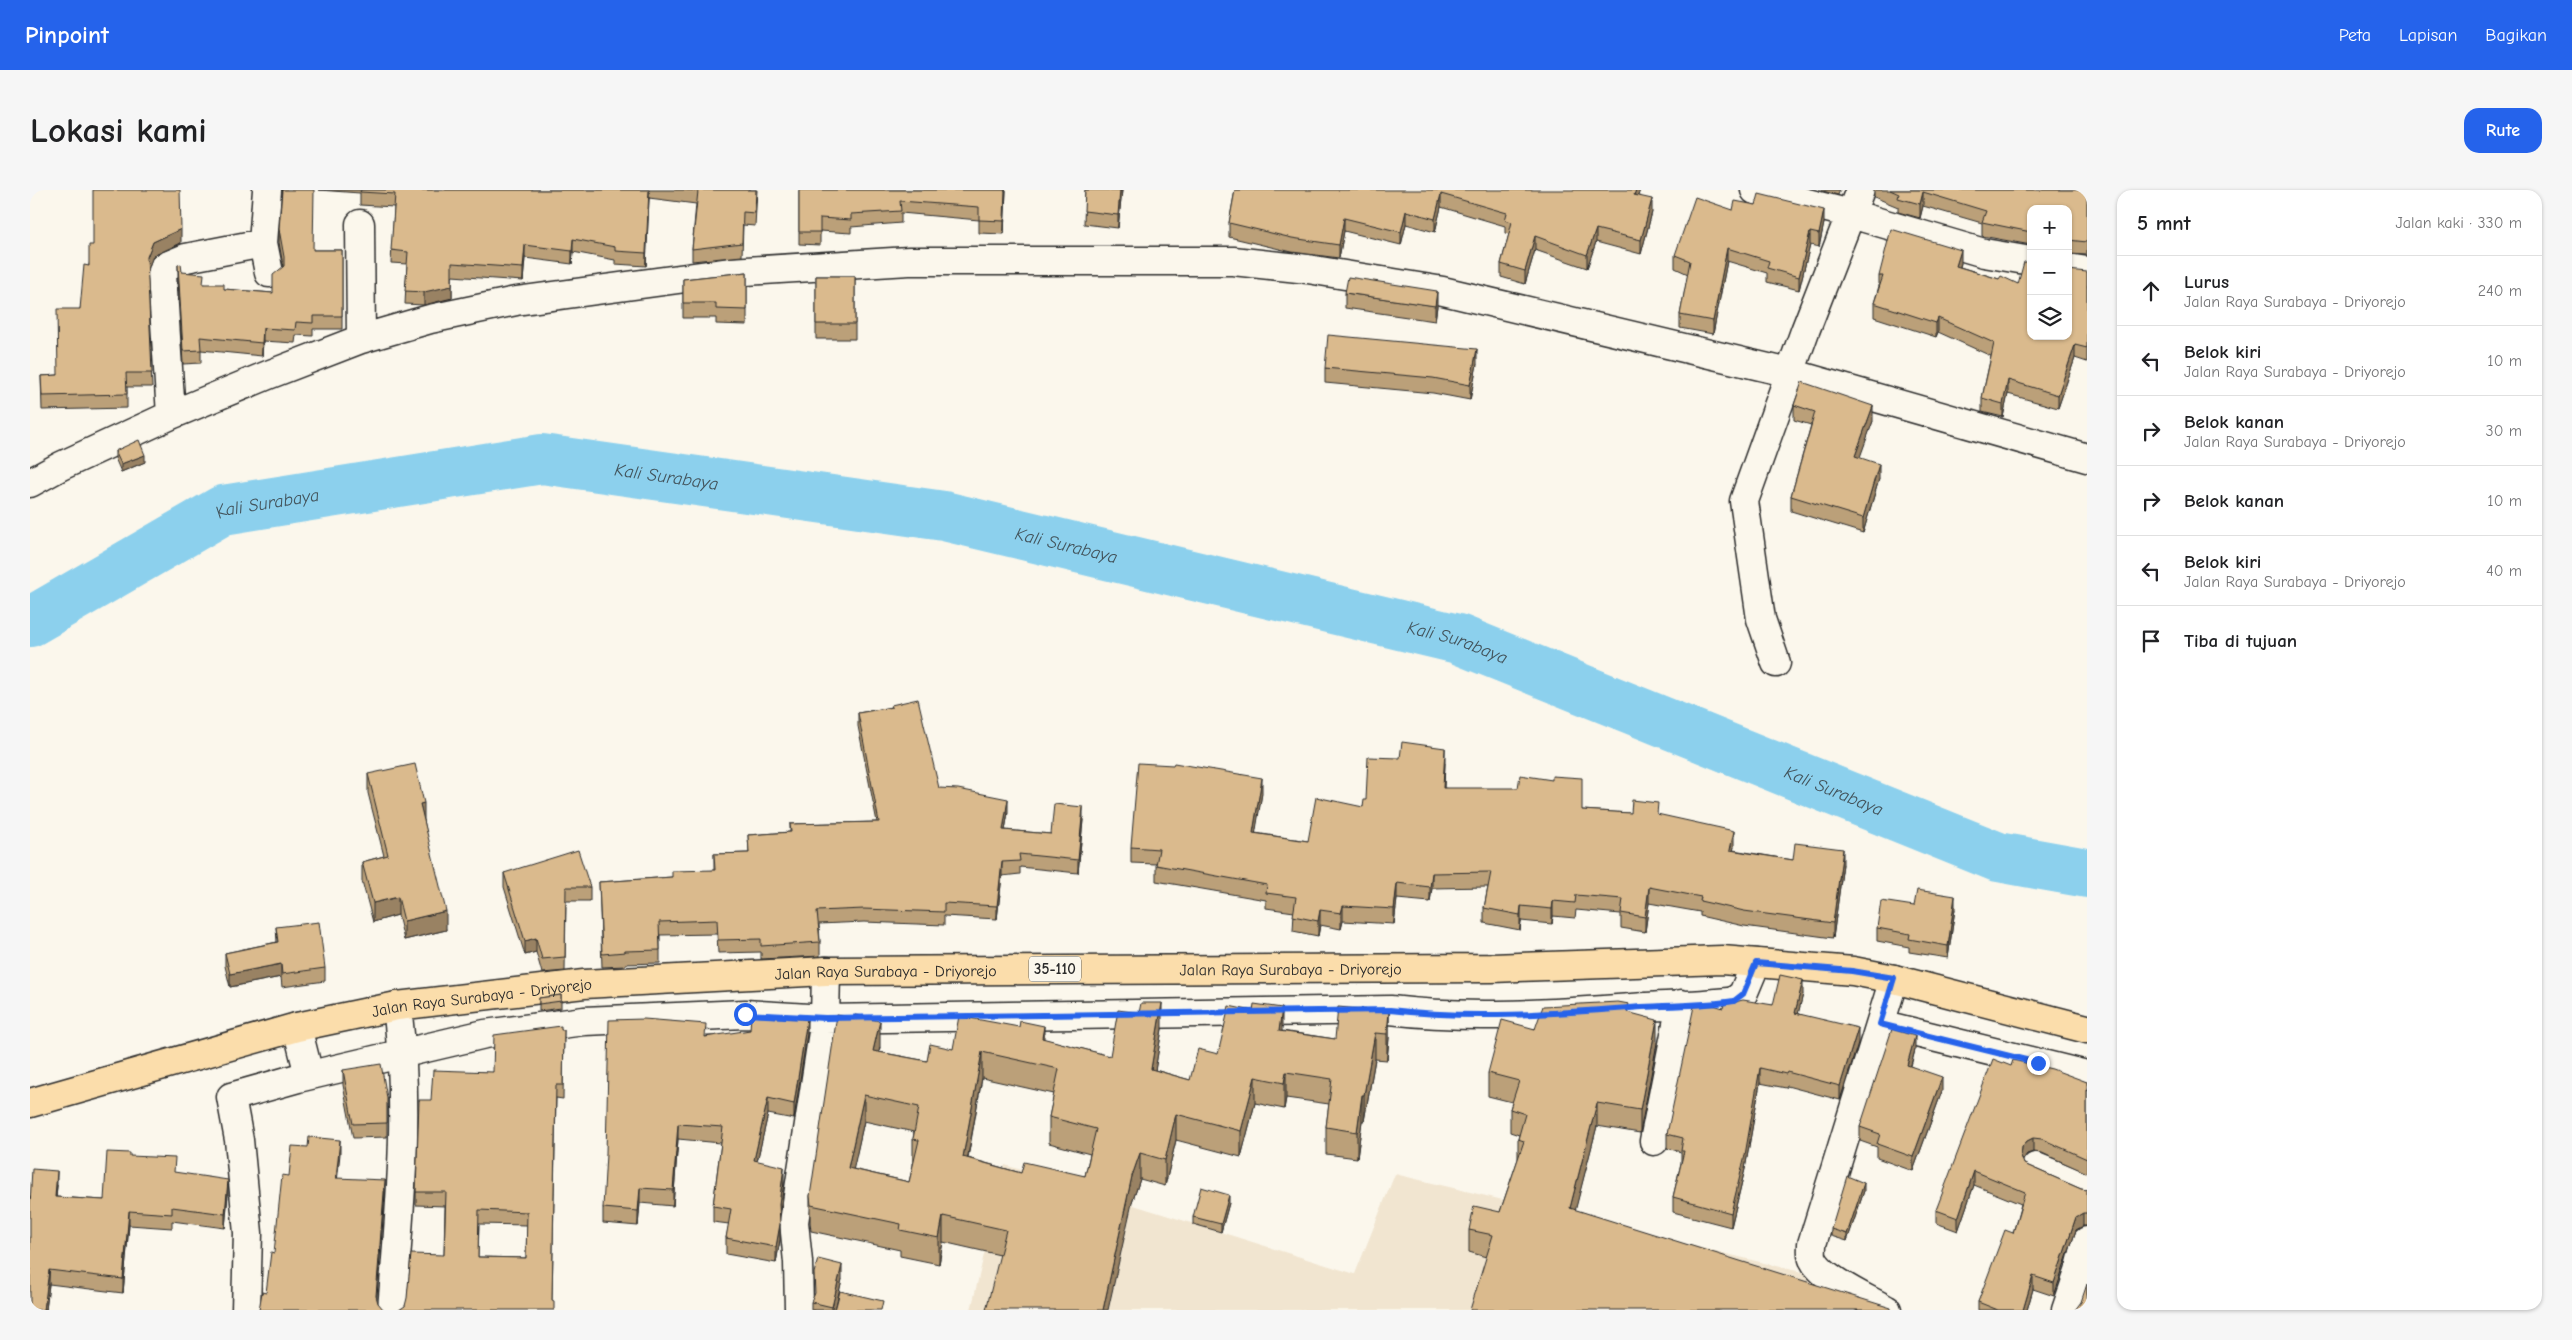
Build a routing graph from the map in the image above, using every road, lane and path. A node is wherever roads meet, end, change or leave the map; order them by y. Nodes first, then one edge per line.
1 (266, 190) edge
2 (1755, 190) edge
3 (1855, 202) edge
4 (360, 224) dead end
5 (263, 243) junction
6 (2027, 260) edge
7 (2072, 269) edge
8 (2087, 272) edge
9 (269, 273) dead end
10 (361, 339) junction
11 (1790, 373) junction
12 (171, 415) junction
13 (2087, 458) edge
14 (30, 483) edge
15 (1776, 663) dead end
16 (1756, 963) junction
17 (826, 971) junction
18 (1894, 978) junction
19 (1681, 1004) junction
20 (397, 1006) junction
21 (825, 1018) junction
22 (1880, 1024) junction
23 (297, 1027) junction
24 (2087, 1029) edge
25 (403, 1053) junction
26 (309, 1075) junction
27 (2087, 1075) edge
28 (30, 1103) edge
29 (1654, 1141) dead end
30 (2036, 1167) edge
31 (2087, 1188) edge
32 (2087, 1241) edge
33 (799, 1308) dead end
34 (246, 1310) edge
35 (392, 1310) edge
36 (1887, 1310) edge
37 (2066, 1310) edge

1 - 5 street
2 - 3 street
3 - 6 street
3 - 11 street
4 - 10 street
5 - 9 street
5 - 12 street
7 - 8 street
10 - 11 street
10 - 12 street
11 - 13 street
11 - 15 street
12 - 14 street
16 - 17 main road, Jalan Raya Surabaya - Driyorejo / 35-110
16 - 18 main road, Jalan Raya Surabaya - Driyorejo / 35-110
16 - 19 street
17 - 20 main road, Jalan Raya Surabaya - Driyorejo / 35-110
17 - 21 street
18 - 22 street
18 - 24 main road, Jalan Raya Surabaya - Driyorejo / 35-110
19 - 21 street
19 - 29 street
20 - 23 main road, Jalan Raya Surabaya - Driyorejo / 35-110
20 - 25 street
21 - 25 street
21 - 33 street
22 - 27 street
22 - 36 street
23 - 26 street
23 - 28 main road, Jalan Raya Surabaya - Driyorejo / 35-110
25 - 26 street
25 - 35 street
26 - 34 street
30 - 31 street
32 - 37 street

